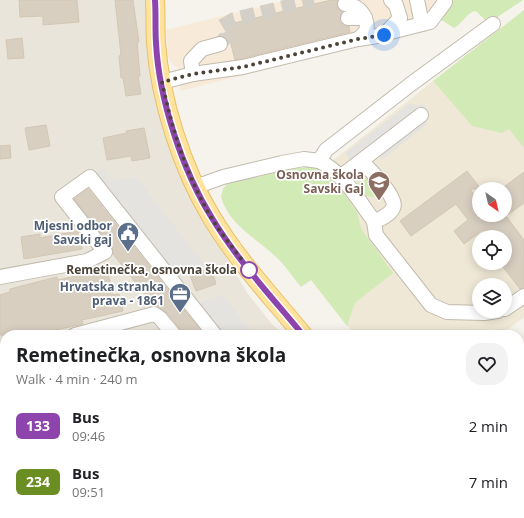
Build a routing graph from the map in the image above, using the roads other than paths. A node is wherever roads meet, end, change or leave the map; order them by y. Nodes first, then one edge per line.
1 (155, 0) edge
2 (391, 0) edge
3 (417, 0) edge
4 (444, 0) edge
5 (344, 4) dead end
6 (348, 18) dead end
7 (364, 18) junction
8 (422, 24) junction
9 (493, 24) dead end
10 (387, 33) junction
11 (358, 39) junction
12 (220, 44) dead end
13 (193, 74) junction
14 (162, 82) junction
15 (421, 115) dead end
16 (319, 161) junction
17 (362, 161) junction
18 (340, 177) junction
19 (195, 187) junction
20 (374, 221) junction
21 (0, 278) edge
22 (524, 296) edge
23 (512, 304) edge
24 (472, 313) edge
25 (95, 330) edge
26 (170, 330) edge
27 (210, 330) edge
28 (299, 330) edge

1 - 14 main road
2 - 10 street
3 - 8 street
4 - 8 street
5 - 7 street
6 - 7 street
7 - 11 street
8 - 10 street
9 - 16 street
10 - 11 street
11 - 13 street
12 - 13 street
13 - 14 street
14 - 19 main road
15 - 17 street
16 - 18 street
16 - 19 street
17 - 18 street
17 - 20 street
18 - 20 street
19 - 28 main road
20 - 24 street
21 - 27 street
22 - 23 street
25 - 26 street

